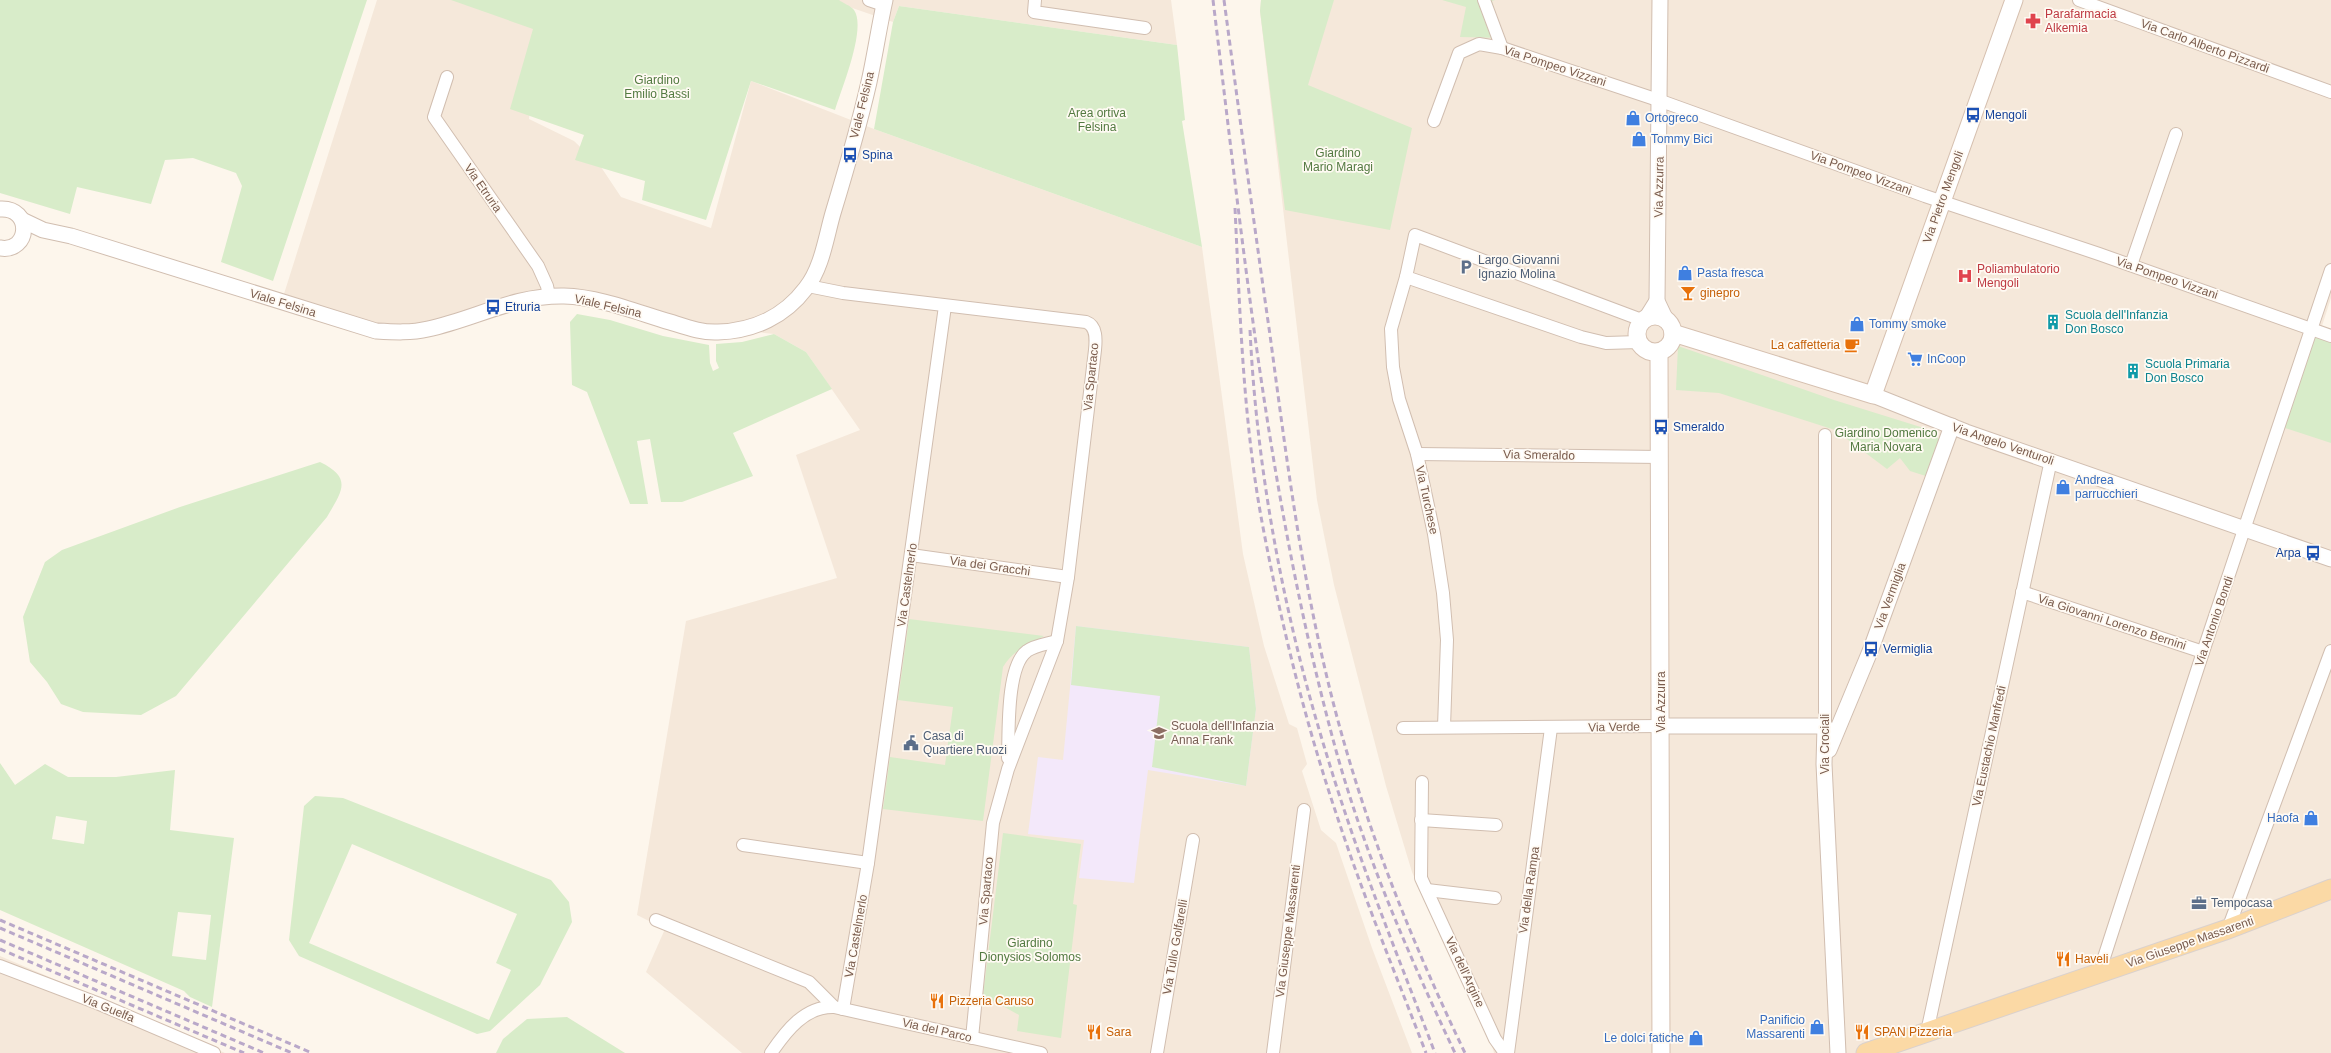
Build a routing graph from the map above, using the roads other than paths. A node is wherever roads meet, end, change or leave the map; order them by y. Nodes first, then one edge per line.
1 (869, 0) edge
2 (1035, 0) edge
3 (1484, 0) edge
4 (1660, 0) edge
5 (2014, 0) edge
6 (2079, 0) edge
7 (884, 2) edge
8 (1145, 28) dead end
9 (1502, 48) junction
10 (447, 77) dead end
11 (2331, 92) edge
12 (1660, 101) junction
13 (1434, 121) dead end
14 (2176, 134) dead end
15 (1942, 201) junction
16 (0, 209) edge
17 (23, 227) junction
18 (0, 248) edge
19 (2131, 265) junction
20 (2331, 270) edge
21 (1406, 277) junction
22 (808, 286) junction
23 (549, 296) junction
24 (1657, 301) junction
25 (945, 306) junction
26 (1664, 318) junction
27 (1644, 319) junction
28 (2312, 329) junction
29 (1673, 333) junction
30 (2331, 336) edge
31 (1639, 342) junction
32 (1659, 352) junction
33 (1873, 395) junction
34 (1952, 426) junction
35 (1825, 435) dead end
36 (1418, 454) junction
37 (1660, 457) junction
38 (2051, 460) junction
39 (2245, 529) junction
40 (911, 555) junction
41 (2331, 559) edge
42 (1068, 577) junction
43 (2022, 592) junction
44 (1057, 642) junction
45 (2331, 651) edge
46 (2203, 652) junction
47 (1662, 726) junction
48 (1825, 726) junction
49 (1444, 727) junction
50 (1403, 728) dead end
51 (1551, 728) junction
52 (1824, 764) junction
53 (1008, 769) junction
54 (1422, 782) dead end
55 (1304, 810) dead end
56 (1421, 820) junction
57 (1496, 824) dead end
58 (1193, 840) dead end
59 (743, 845) dead end
60 (868, 863) junction
61 (2331, 888) edge
62 (1427, 890) junction
63 (1495, 898) dead end
64 (656, 920) dead end
65 (2228, 929) junction
66 (0, 966) edge
67 (2099, 973) junction
68 (839, 1008) junction
69 (1927, 1032) junction
70 (972, 1038) junction
71 (214, 1053) edge
72 (771, 1053) edge
73 (1041, 1053) edge
74 (1157, 1053) edge
75 (1273, 1053) edge
76 (1506, 1053) edge
77 (1661, 1053) edge
78 (1838, 1053) edge
79 (1866, 1053) edge

1 - 7 street
2 - 8 street
3 - 9 street
4 - 12 street, Via Azzurra
5 - 15 main road, Via Pietro Mengoli
6 - 11 street, Via Carlo Alberto Pizzardi
7 - 22 street, Viale Felsina
9 - 12 street, Via Pompeo Vizzani
9 - 13 street, Via Pompeo Vizzani
10 - 23 street, Via Etruria
12 - 15 street, Via Pompeo Vizzani
12 - 24 street, Via Azzurra
14 - 19 street
15 - 19 street, Via Pompeo Vizzani
15 - 33 main road, Via Pietro Mengoli
16 - 17 street
17 - 18 street, Viale Felsina
17 - 23 street, Viale Felsina
19 - 28 street, Via Pompeo Vizzani
20 - 28 street, Via Antonio Bondi
21 - 27 street
21 - 31 street
21 - 36 street, Via Turchese
22 - 23 street, Viale Felsina
22 - 25 street, Via Spartaco
24 - 26 street, Via Azzurra
24 - 27 street
25 - 40 street, Via Castelmerlo
25 - 42 street, Via Spartaco
26 - 27 main road
26 - 29 main road
27 - 31 main road
28 - 30 street, Via Pompeo Vizzani
28 - 39 street, Via Antonio Bondi
29 - 32 main road
29 - 33 main road, Via Angelo Venturoli
31 - 32 main road
32 - 37 main road, Via Azzurra
33 - 34 street, Via Angelo Venturoli
34 - 38 street, Via Angelo Venturoli
34 - 52 street, Via Vermiglia
35 - 48 street, Via Crociali
36 - 37 street, Via Smeraldo
36 - 49 street, Via Turchese
37 - 47 main road, Via Azzurra
38 - 39 street, Via Angelo Venturoli
38 - 43 street, Via Eustachio Manfredi
39 - 41 street, Via Angelo Venturoli
39 - 46 street, Via Antonio Bondi
40 - 42 street, Via dei Gracchi
40 - 60 street, Via Castelmerlo
42 - 44 street, Via Spartaco
43 - 46 street, Via Giovanni Lorenzo Bernini
43 - 69 street, Via Eustachio Manfredi
44 - 53 street, Via Spartaco
44 - 53 street, Via Spartaco
45 - 65 street
46 - 67 street, Via Antonio Bondi
47 - 48 street, Via Verde
47 - 51 street, Via Verde
47 - 77 main road, Via Azzurra
48 - 52 street, Via Crociali
49 - 50 street, Via Verde
49 - 51 street, Via Verde
51 - 76 street, Via della Rampa
52 - 78 street, Via Crociali
53 - 70 street, Via Spartaco
54 - 56 street, Via dell'Argine
55 - 75 street, Via Giuseppe Massarenti
56 - 57 street
56 - 62 street, Via dell'Argine
58 - 74 street, Via Tullo Golfarelli
59 - 60 street
60 - 68 street, Via Castelmerlo
61 - 65 main road, Via Giuseppe Massarenti
62 - 63 street
62 - 76 street, Via dell'Argine
64 - 68 street
65 - 67 main road, Via Giuseppe Massarenti
66 - 71 street, Via Guelfa
67 - 69 main road, Via Giuseppe Massarenti
68 - 70 street, Via del Parco
68 - 72 street, Via del Parco
69 - 79 main road, Via Giuseppe Massarenti
70 - 73 street, Via del Parco

